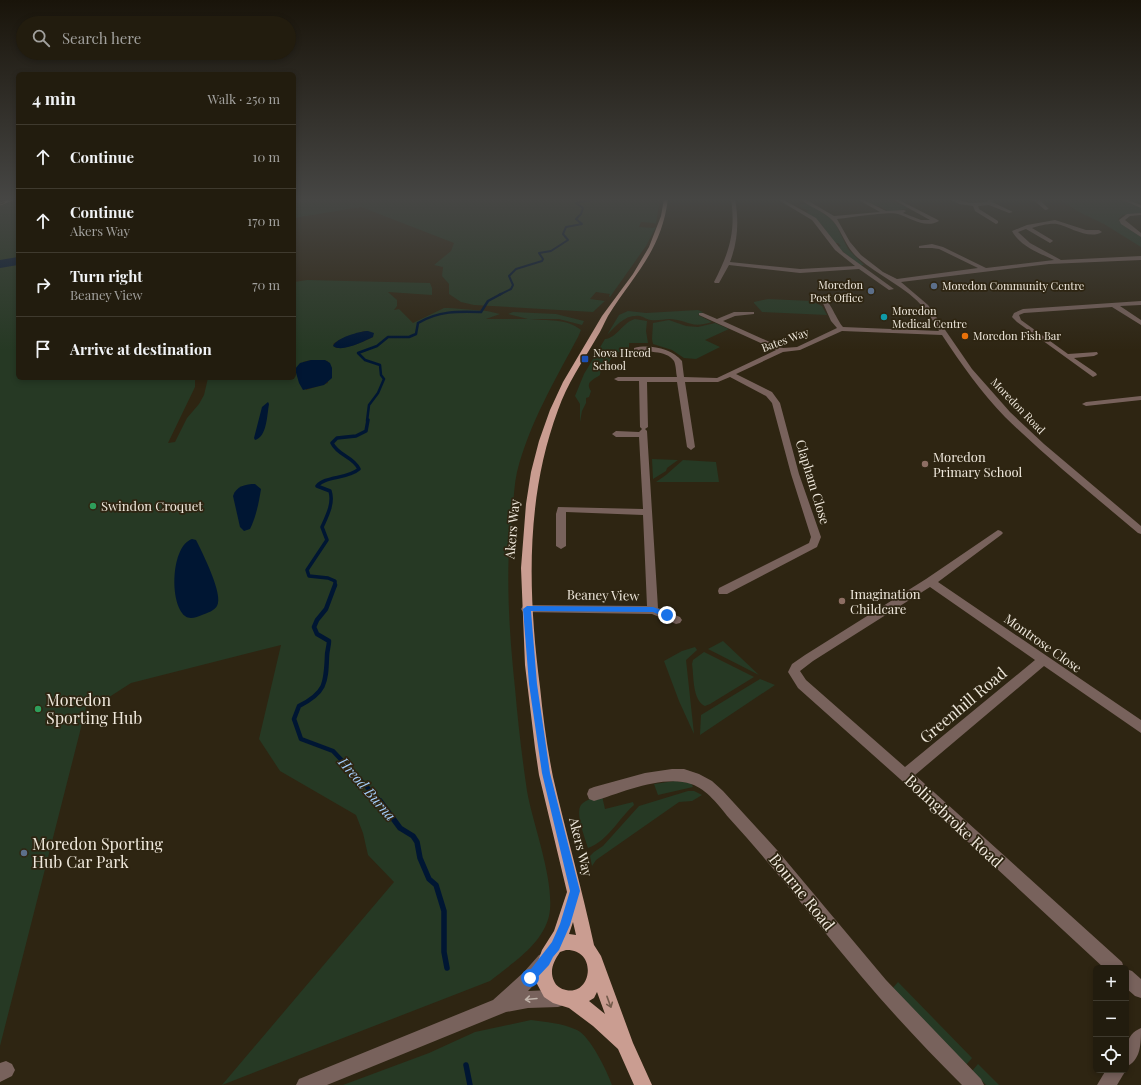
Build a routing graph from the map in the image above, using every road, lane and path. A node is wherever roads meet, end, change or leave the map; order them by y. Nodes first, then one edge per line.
1 (652, 250) edge
2 (730, 250) edge
3 (837, 250) edge
4 (854, 250) edge
5 (944, 250) edge
6 (1040, 250) edge
7 (1140, 261) edge
8 (1062, 262) junction
9 (727, 263) junction
10 (871, 265) junction
11 (858, 267) junction
12 (984, 269) junction
13 (896, 281) junction
14 (717, 282) dead end
15 (891, 289) dead end
16 (825, 301) dead end
17 (1141, 303) edge
18 (1113, 305) junction
19 (752, 313) dead end
20 (701, 314) dead end
21 (717, 321) junction
22 (1141, 323) edge
23 (841, 329) junction
24 (945, 333) junction
25 (636, 349) dead end
26 (782, 350) junction
27 (1094, 354) dead end
28 (1067, 356) junction
29 (1103, 374) dead end
30 (732, 375) junction
31 (1093, 375) junction
32 (1084, 376) dead end
33 (618, 379) dead end
34 (643, 380) junction
35 (682, 381) junction
36 (1141, 398) edge
37 (1086, 404) dead end
38 (643, 431) junction
39 (616, 434) dead end
40 (691, 447) dead end
41 (647, 512) junction
42 (1141, 531) edge
43 (998, 533) dead end
44 (561, 546) dead end
45 (930, 582) junction
46 (723, 591) dead end
47 (527, 609) junction
48 (653, 610) junction
49 (676, 620) dead end
50 (1043, 660) junction
51 (1141, 727) edge
52 (905, 775) junction
53 (594, 794) dead end
54 (575, 891) junction
55 (555, 946) junction
56 (587, 949) junction
57 (545, 961) junction
58 (596, 965) junction
59 (1113, 965) edge
60 (1129, 980) edge
61 (1141, 990) edge
62 (568, 1000) junction
63 (499, 1006) junction
64 (1141, 1037) edge
65 (625, 1046) junction
66 (1129, 1054) edge
67 (1115, 1073) edge
68 (305, 1085) edge
69 (643, 1085) edge
70 (975, 1085) edge
71 (1106, 1085) edge

1 - 47 main road, Akers Way
2 - 9 street
3 - 11 street
4 - 10 street, Moredon Road
5 - 12 street
6 - 8 street
7 - 8 street
8 - 12 street
9 - 11 street
9 - 14 street
10 - 11 street
10 - 13 street, Moredon Road
11 - 15 street
12 - 13 street
13 - 24 street, Moredon Road
16 - 23 street
17 - 18 street
18 - 22 street
18 - 28 street
19 - 21 street
20 - 21 street
21 - 26 street
23 - 24 street, Bates Way
23 - 26 street, Bates Way
24 - 42 street, Moredon Road
25 - 35 street
26 - 30 street, Bates Way
27 - 28 street
28 - 31 street
29 - 31 street
30 - 35 street, Bates Way
30 - 46 street, Clapham Close
31 - 32 street
33 - 34 street, Bates Way
34 - 35 street, Bates Way
34 - 38 street
35 - 40 street
36 - 37 street
38 - 39 street
38 - 41 street
41 - 44 street
41 - 48 street
43 - 45 street
45 - 50 street, Montrose Close
45 - 52 street, Bolingbroke Road
47 - 48 street, Beaney View
47 - 54 main road, Akers Way
48 - 49 street, Beaney View
50 - 51 street, Montrose Close
50 - 52 street, Greenhill Road
52 - 59 street, Bolingbroke Road
53 - 70 street, Bourne Road
54 - 55 main road, Akers Way
54 - 56 main road, Akers Way
55 - 56 main road
55 - 57 main road, Akers Way
56 - 58 main road, Akers Way
57 - 62 main road, Akers Way
57 - 63 street
58 - 62 main road
58 -> 65 main road, Akers Way
60 - 61 street
62 -> 63 street
62 - 65 main road, Akers Way
63 - 68 street
64 - 66 street
65 - 69 main road, Akers Way
67 - 71 street

